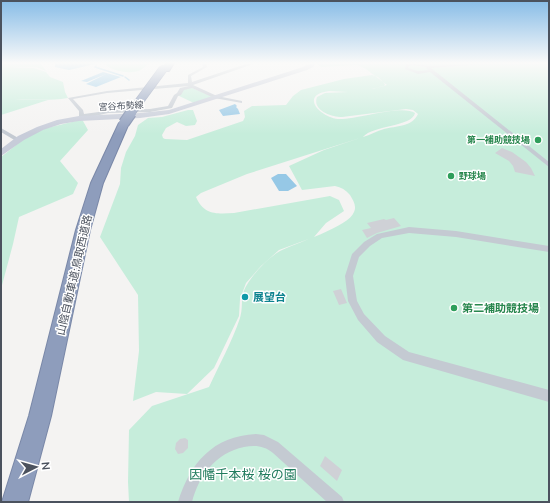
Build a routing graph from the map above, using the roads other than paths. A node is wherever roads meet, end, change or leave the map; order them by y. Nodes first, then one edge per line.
1 (151, 86) edge
2 (173, 86) edge
3 (188, 86) edge
4 (194, 86) edge
5 (249, 86) edge
6 (452, 86) edge
7 (216, 97) junction
8 (240, 102) dead end
9 (82, 117) junction
10 (126, 123) junction
11 (1, 130) edge
12 (18, 140) junction
13 (1, 153) edge
14 (549, 165) edge
15 (549, 249) edge
16 (549, 396) edge
17 (16, 502) edge
18 (25, 502) edge
19 (185, 502) edge
20 (337, 502) edge

1 - 10 highway, 山陰自動車道;鳥取西道路, bridge
2 - 9 street
3 - 9 street
4 - 7 street
5 - 7 street, 宮谷布勢線
6 - 14 street
7 - 8 street
7 - 9 street, 宮谷布勢線
9 - 12 street, 宮谷布勢線
10 - 17 highway, 山陰自動車道;鳥取西道路
10 - 18 highway, 山陰自動車道;鳥取西道路
11 - 12 street
12 - 13 street, 宮谷布勢線
15 - 16 street
19 - 20 street

